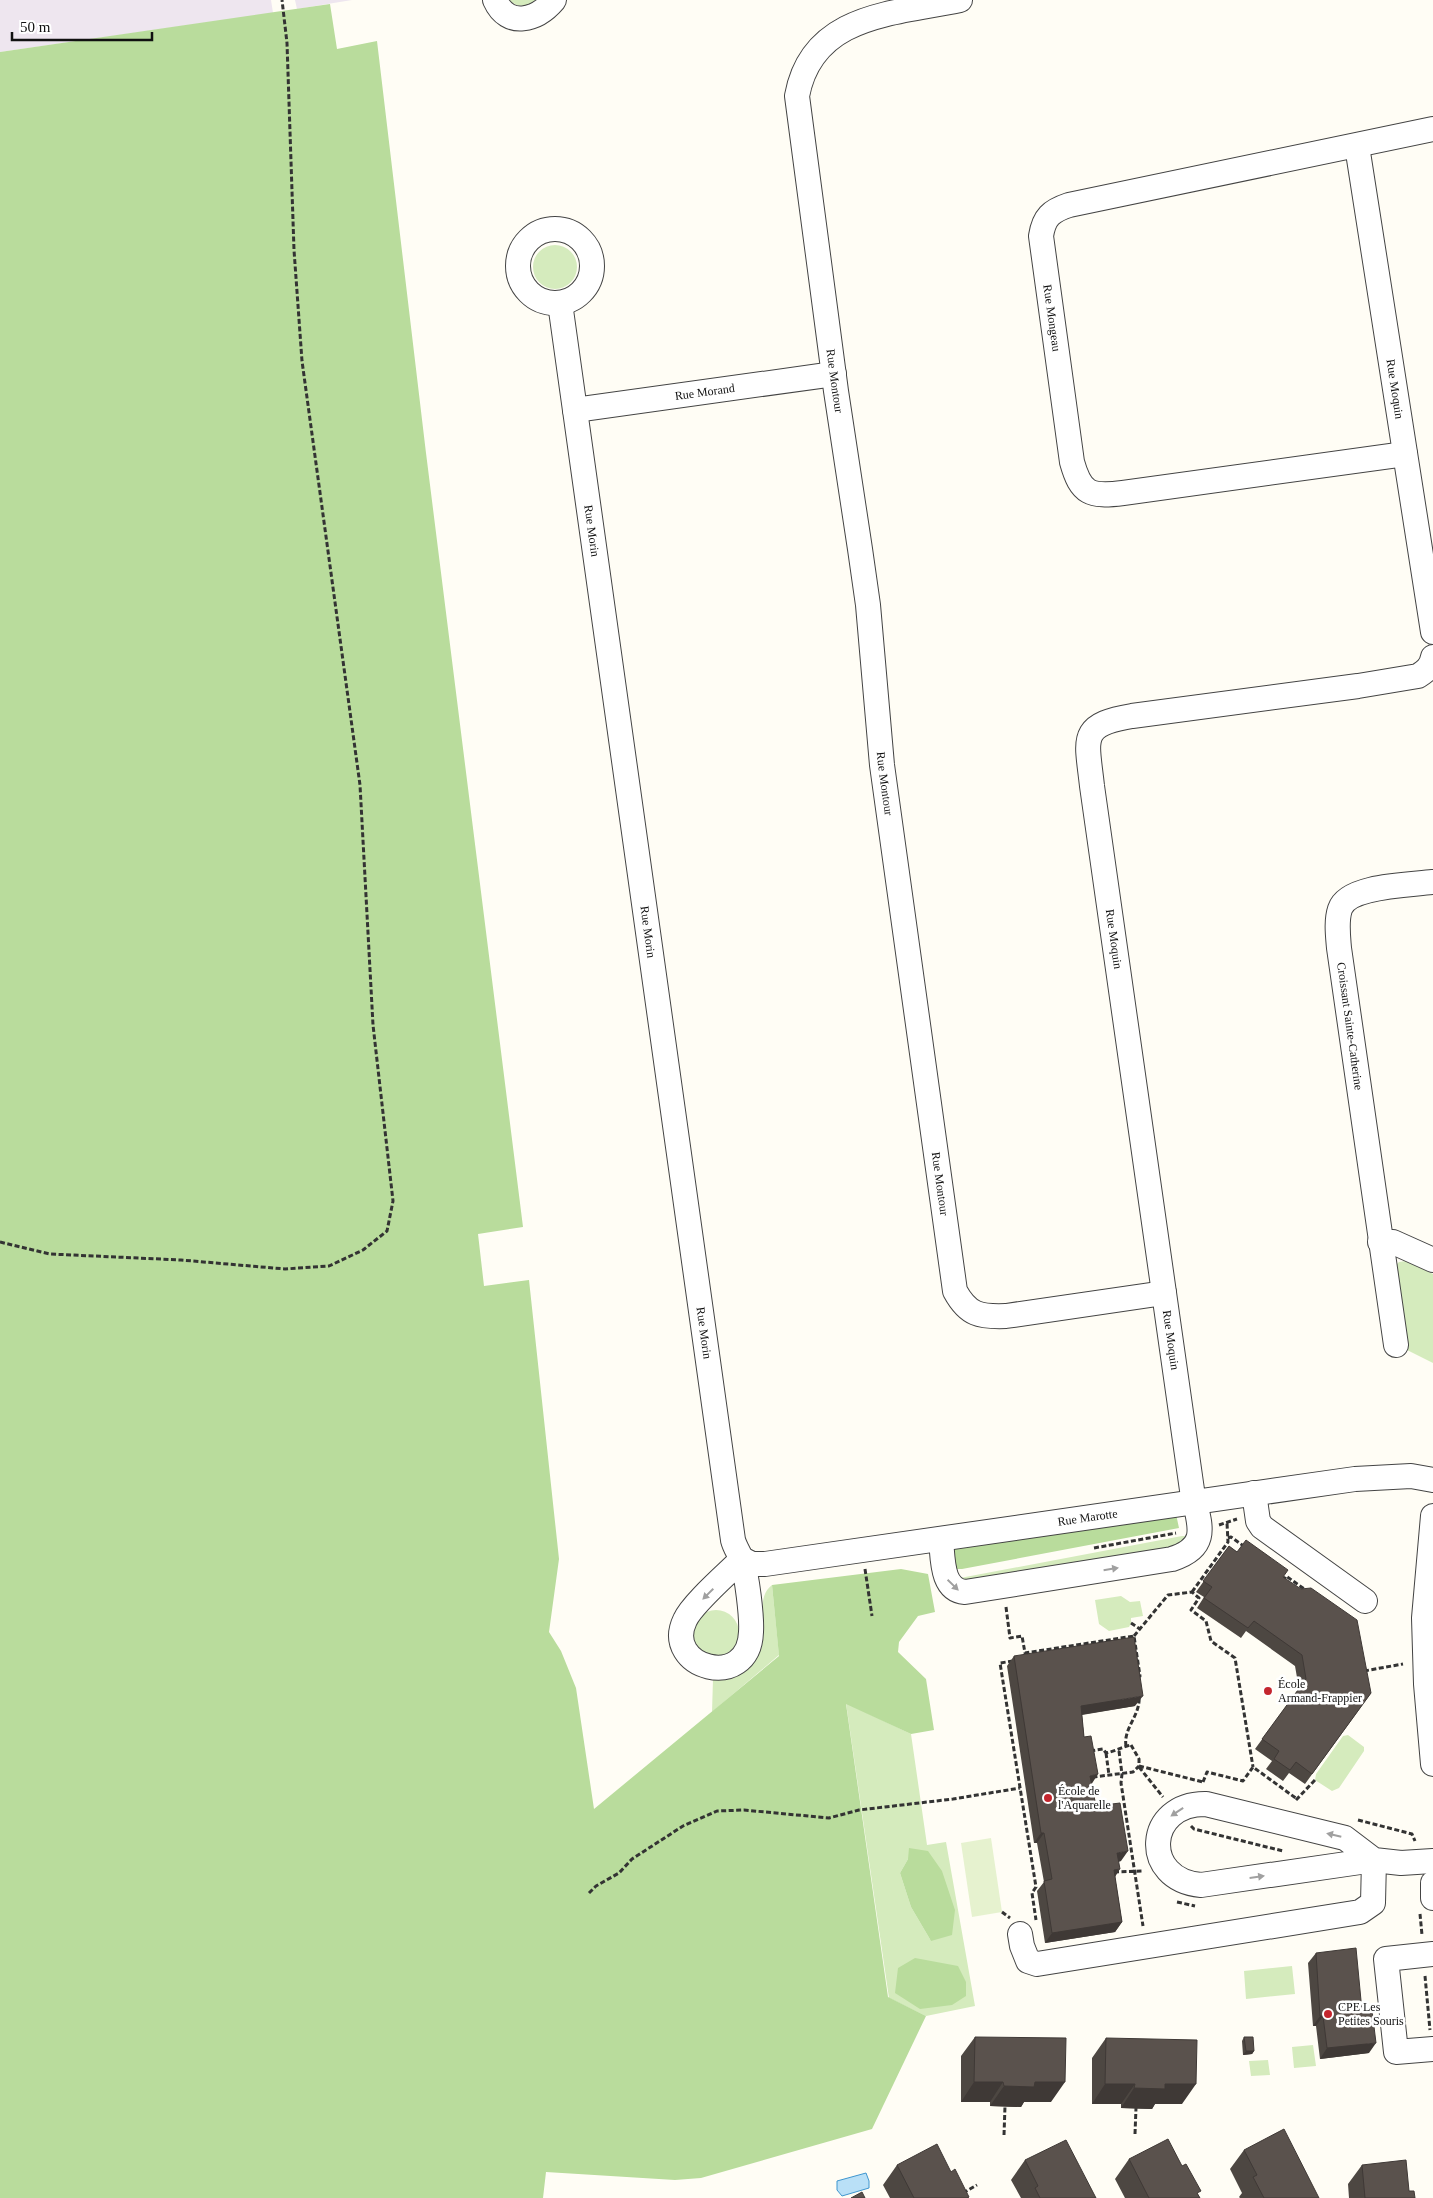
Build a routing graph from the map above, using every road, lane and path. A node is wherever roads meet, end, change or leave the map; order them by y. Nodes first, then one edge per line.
1 (282, 0) edge
2 (495, 0) edge
3 (554, 0) edge
4 (960, 0) edge
5 (1433, 129) edge
6 (1357, 146) junction
7 (560, 303) dead end
8 (834, 374) junction
9 (575, 410) junction
10 (1405, 454) junction
11 (1433, 632) edge
12 (1433, 657) edge
13 (1433, 882) edge
14 (0, 1242) edge
15 (1380, 1242) junction
16 (1433, 1260) edge
17 (1164, 1292) junction
18 (1396, 1345) dead end
19 (1433, 1480) edge
20 (1254, 1493) junction
21 (1195, 1502) junction
22 (1433, 1516) edge
23 (1242, 1517) dead end
24 (1216, 1526) dead end
25 (1228, 1538) dead end
26 (941, 1540) junction
27 (1247, 1548) edge
28 (742, 1560) joint
29 (865, 1568) dead end
30 (1278, 1571) edge
31 (1286, 1576) junction
32 (1282, 1582) edge
33 (1309, 1593) edge
34 (1005, 1601) dead end
35 (1365, 1601) dead end
36 (872, 1616) dead end
37 (1131, 1623) dead end
38 (1140, 1629) junction
39 (1134, 1636) junction
40 (1025, 1653) junction
41 (1026, 1659) edge
42 (1017, 1660) edge
43 (1403, 1664) dead end
44 (1358, 1670) edge
45 (1140, 1676) junction
46 (1131, 1677) edge
47 (1139, 1682) edge
48 (1138, 1688) edge
49 (1126, 1746) junction
50 (1118, 1751) junction
51 (1106, 1753) junction
52 (1433, 1764) edge
53 (1087, 1765) edge
54 (1092, 1765) junction
55 (1138, 1766) junction
56 (1254, 1767) junction
57 (1122, 1774) junction
58 (1109, 1775) junction
59 (1315, 1780) edge
60 (1204, 1782) dead end
61 (1020, 1788) junction
62 (1163, 1797) dead end
63 (1297, 1799) junction
64 (1292, 1804) dead end
65 (1189, 1824) dead end
66 (1138, 1839) dead end
67 (1130, 1840) junction
68 (1286, 1852) dead end
69 (1374, 1860) junction
70 (1433, 1861) edge
71 (1135, 1871) junction
72 (1144, 1871) dead end
73 (1111, 1872) edge
74 (1433, 1883) edge
75 (589, 1894) dead end
76 (1433, 1898) edge
77 (1142, 1920) dead end
78 (1020, 1934) joint
79 (1429, 1963) edge
80 (1432, 2040) edge
81 (1005, 2106) edge
82 (1136, 2108) edge
83 (1004, 2134) dead end
84 (1135, 2134) dead end
85 (978, 2185) dead end
86 (962, 2194) edge

1 - 14 path
2 - 3 street
4 - 8 street, Rue Montour
5 - 6 street, Rue Mongeau
6 - 10 street, Rue Moquin
6 - 10 street, Rue Mongeau
7 - 9 street, Rue Morin
8 - 9 street, Rue Morand
8 - 17 street, Rue Montour
9 - 28 street, Rue Morin
10 - 11 street, Rue Moquin
12 - 17 street, Rue Moquin
13 - 15 street, Croissant Sainte-Catherine
15 - 16 street
15 - 18 street, Croissant Sainte-Catherine
17 - 21 street, Rue Moquin
19 - 20 street, Rue Marotte
20 - 21 street, Rue Marotte
20 - 35 street
21 - 26 street, Rue Marotte
26 -> 21 street, Rue Moquin
22 - 52 street
23 - 24 path
25 - 27 path
26 - 28 street, Rue Marotte
29 - 36 path
30 - 31 path
31 - 32 path
31 - 33 path
34 - 40 path
37 - 38 path
38 - 39 path
38 - 56 path
39 - 40 path
39 - 45 path
40 - 41 path
42 - 61 path
43 - 44 path
45 - 46 path
45 - 47 path
48 - 49 path
49 - 50 path
49 - 55 path
50 - 51 path
50 - 57 path
51 - 54 path
51 - 58 path
53 - 54 path
54 - 58 path
55 - 57 path
55 - 62 path
56 - 60 path
56 - 63 path
57 - 58 path
57 - 67 path
59 - 63 path
61 - 75 path
61 - 78 path
63 - 64 path
65 - 68 path
66 - 67 path
67 - 71 path
69 -> 69 street
69 - 70 street
69 - 78 street
71 - 72 path
71 - 73 path
71 - 77 path
74 - 76 street
79 - 80 path
79 - 80 street
81 - 83 path
82 - 84 path
85 - 86 path

